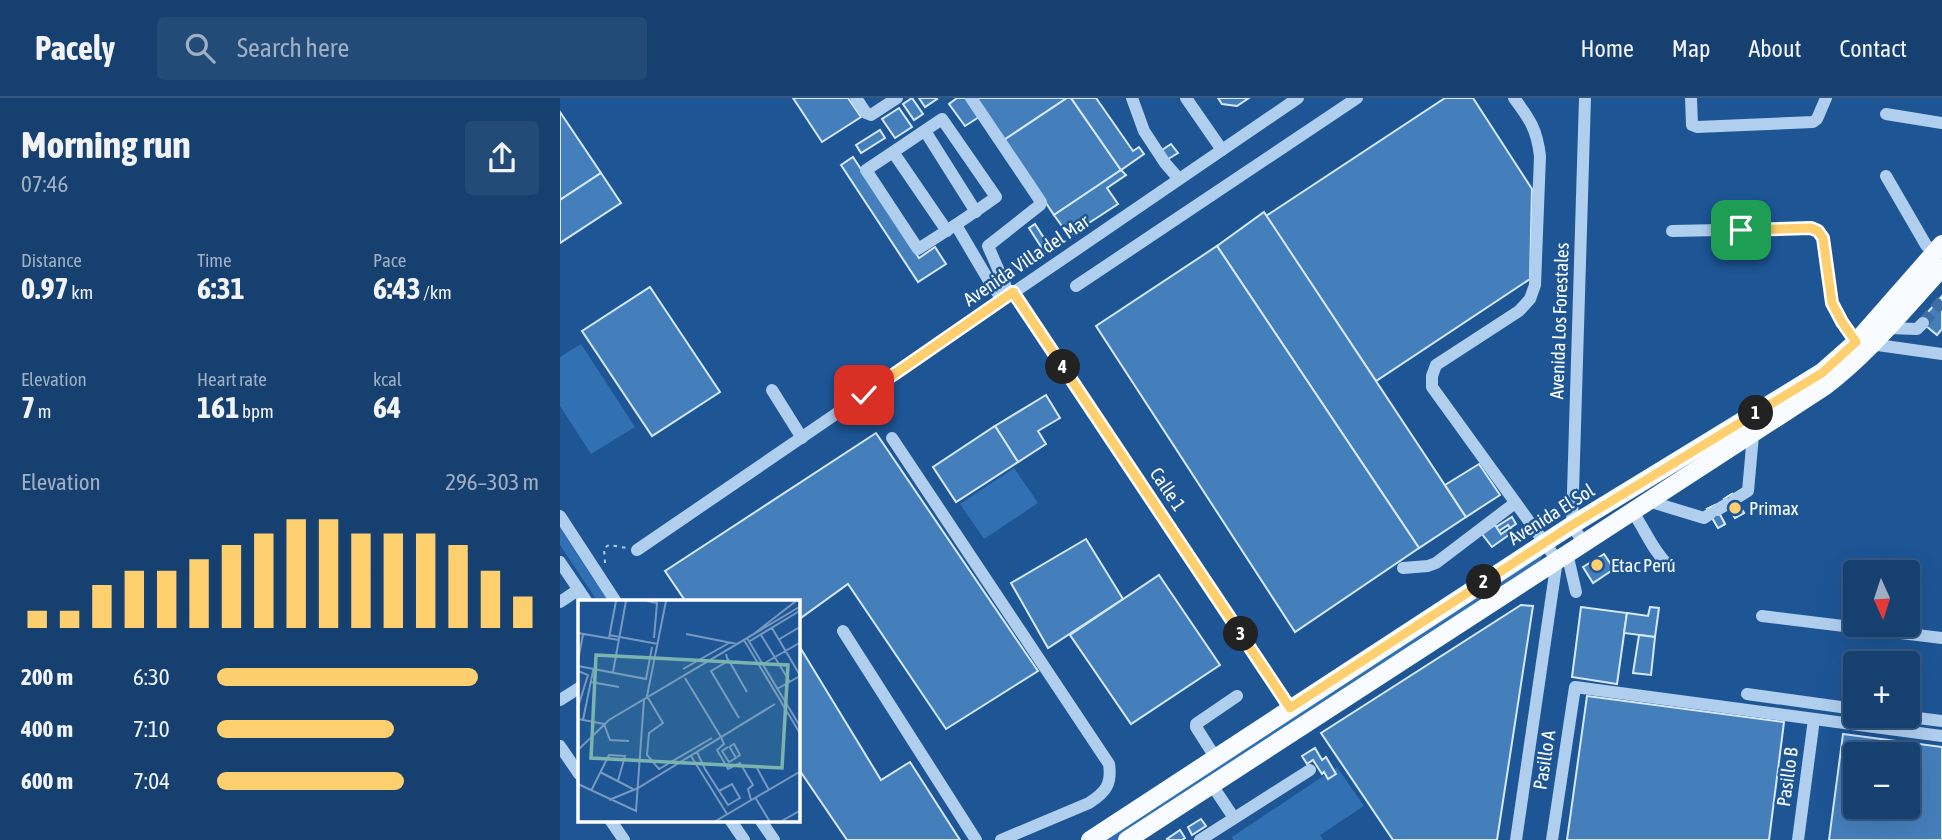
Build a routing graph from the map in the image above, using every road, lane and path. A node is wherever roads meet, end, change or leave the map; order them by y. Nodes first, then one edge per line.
1 (856, 98) edge
2 (897, 98) edge
3 (971, 98) edge
4 (1132, 98) edge
5 (1186, 98) edge
6 (1298, 98) edge
7 (1357, 98) edge
8 (1514, 98) edge
9 (1585, 98) edge
10 (1690, 98) edge
11 (1826, 98) edge
12 (1886, 114) dead end
13 (1942, 123) edge
14 (925, 131) junction
15 (1222, 150) junction
16 (893, 152) junction
17 (1886, 176) dead end
18 (1179, 179) junction
19 (976, 212) junction
20 (952, 228) junction
21 (1672, 231) dead end
22 (1940, 256) edge
23 (1076, 286) dead end
24 (1008, 295) junction
25 (1923, 323) tunnel mouth
26 (1888, 328) junction
27 (1856, 342) junction
28 (1874, 343) junction
29 (1942, 354) edge
30 (772, 390) dead end
31 (1752, 435) junction
32 (802, 438) junction
33 (892, 438) dead end
34 (1648, 501) junction
35 (1516, 503) junction
36 (1633, 511) junction
37 (560, 516) edge
38 (1572, 525) junction
39 (1583, 542) junction
40 (1545, 543) junction
41 (637, 550) joint
42 (1562, 557) junction
43 (560, 562) edge
44 (605, 562) dead end
45 (1668, 565) dead end
46 (1403, 568) dead end
47 (576, 586) junction
48 (560, 592) edge
49 (1576, 592) dead end
50 (586, 600) edge
51 (616, 600) edge
52 (560, 602) edge
53 (1762, 616) dead end
54 (843, 631) dead end
55 (1942, 638) edge
56 (578, 689) edge
57 (1747, 694) dead end
58 (1237, 696) dead end
59 (560, 700) edge
60 (1843, 707) edge
61 (1290, 708) junction
62 (1920, 718) edge
63 (1814, 719) junction
64 (1942, 721) edge
65 (1942, 736) edge
66 (560, 746) edge
67 (1215, 757) junction
68 (1310, 770) dead end
69 (578, 773) edge
70 (1212, 785) junction
71 (1234, 818) junction
72 (612, 822) edge
73 (762, 822) edge
74 (624, 840) edge
75 (774, 840) edge
76 (976, 840) edge
77 (1001, 840) edge
78 (1090, 840) edge
79 (1127, 840) edge
80 (1200, 840) edge
81 (1516, 840) edge
82 (1552, 840) edge
83 (1798, 840) edge

1 - 2 street
3 - 24 street
4 - 18 street
5 - 15 street
6 - 15 street, Avenida Villa del Mar
7 - 23 street
8 - 35 street
9 - 38 street, Avenida Los Forestales
10 - 11 street
12 - 13 street
14 - 16 street
14 - 19 street
14 - 19 street
15 - 18 street, Avenida Villa del Mar
16 - 20 street
16 - 20 street
17 - 22 street
18 - 24 street, Avenida Villa del Mar
19 - 20 street
20 - 24 street
21 - 27 street
22 - 26 main road
22 - 27 main road, Avenida El Sol
24 - 32 street, Avenida Villa del Mar
24 - 61 street, Calle 1
25 - 26 street
26 - 28 main road
27 - 28 street
27 - 38 main road, Avenida El Sol
28 - 29 street
28 - 31 main road
30 - 32 street
31 - 34 main road
31 - 34 street
32 - 41 street, Avenida Villa del Mar
33 - 77 street
34 - 36 main road
35 - 40 street
35 - 46 street
36 - 39 main road
36 - 45 street
37 - 51 street
38 - 39 street
38 - 40 main road, Avenida El Sol
38 - 42 street
39 - 42 main road
40 - 42 street
40 - 61 main road, Avenida El Sol
41 - 44 path
42 - 49 street
42 - 70 main road
42 - 81 street
43 - 47 street
47 - 48 street
47 - 50 street
47 - 52 street
53 - 55 street
54 - 76 street
56 - 59 street
57 - 60 street
58 - 67 street
61 - 67 main road, Avenida El Sol
62 - 64 street
63 - 65 street
63 - 82 street, Pasillo A
63 - 83 street, Pasillo B
66 - 69 street
67 - 78 main road, Avenida El Sol
68 - 71 street
70 - 71 street
70 - 79 main road
71 - 80 street
72 - 74 street
73 - 75 street

